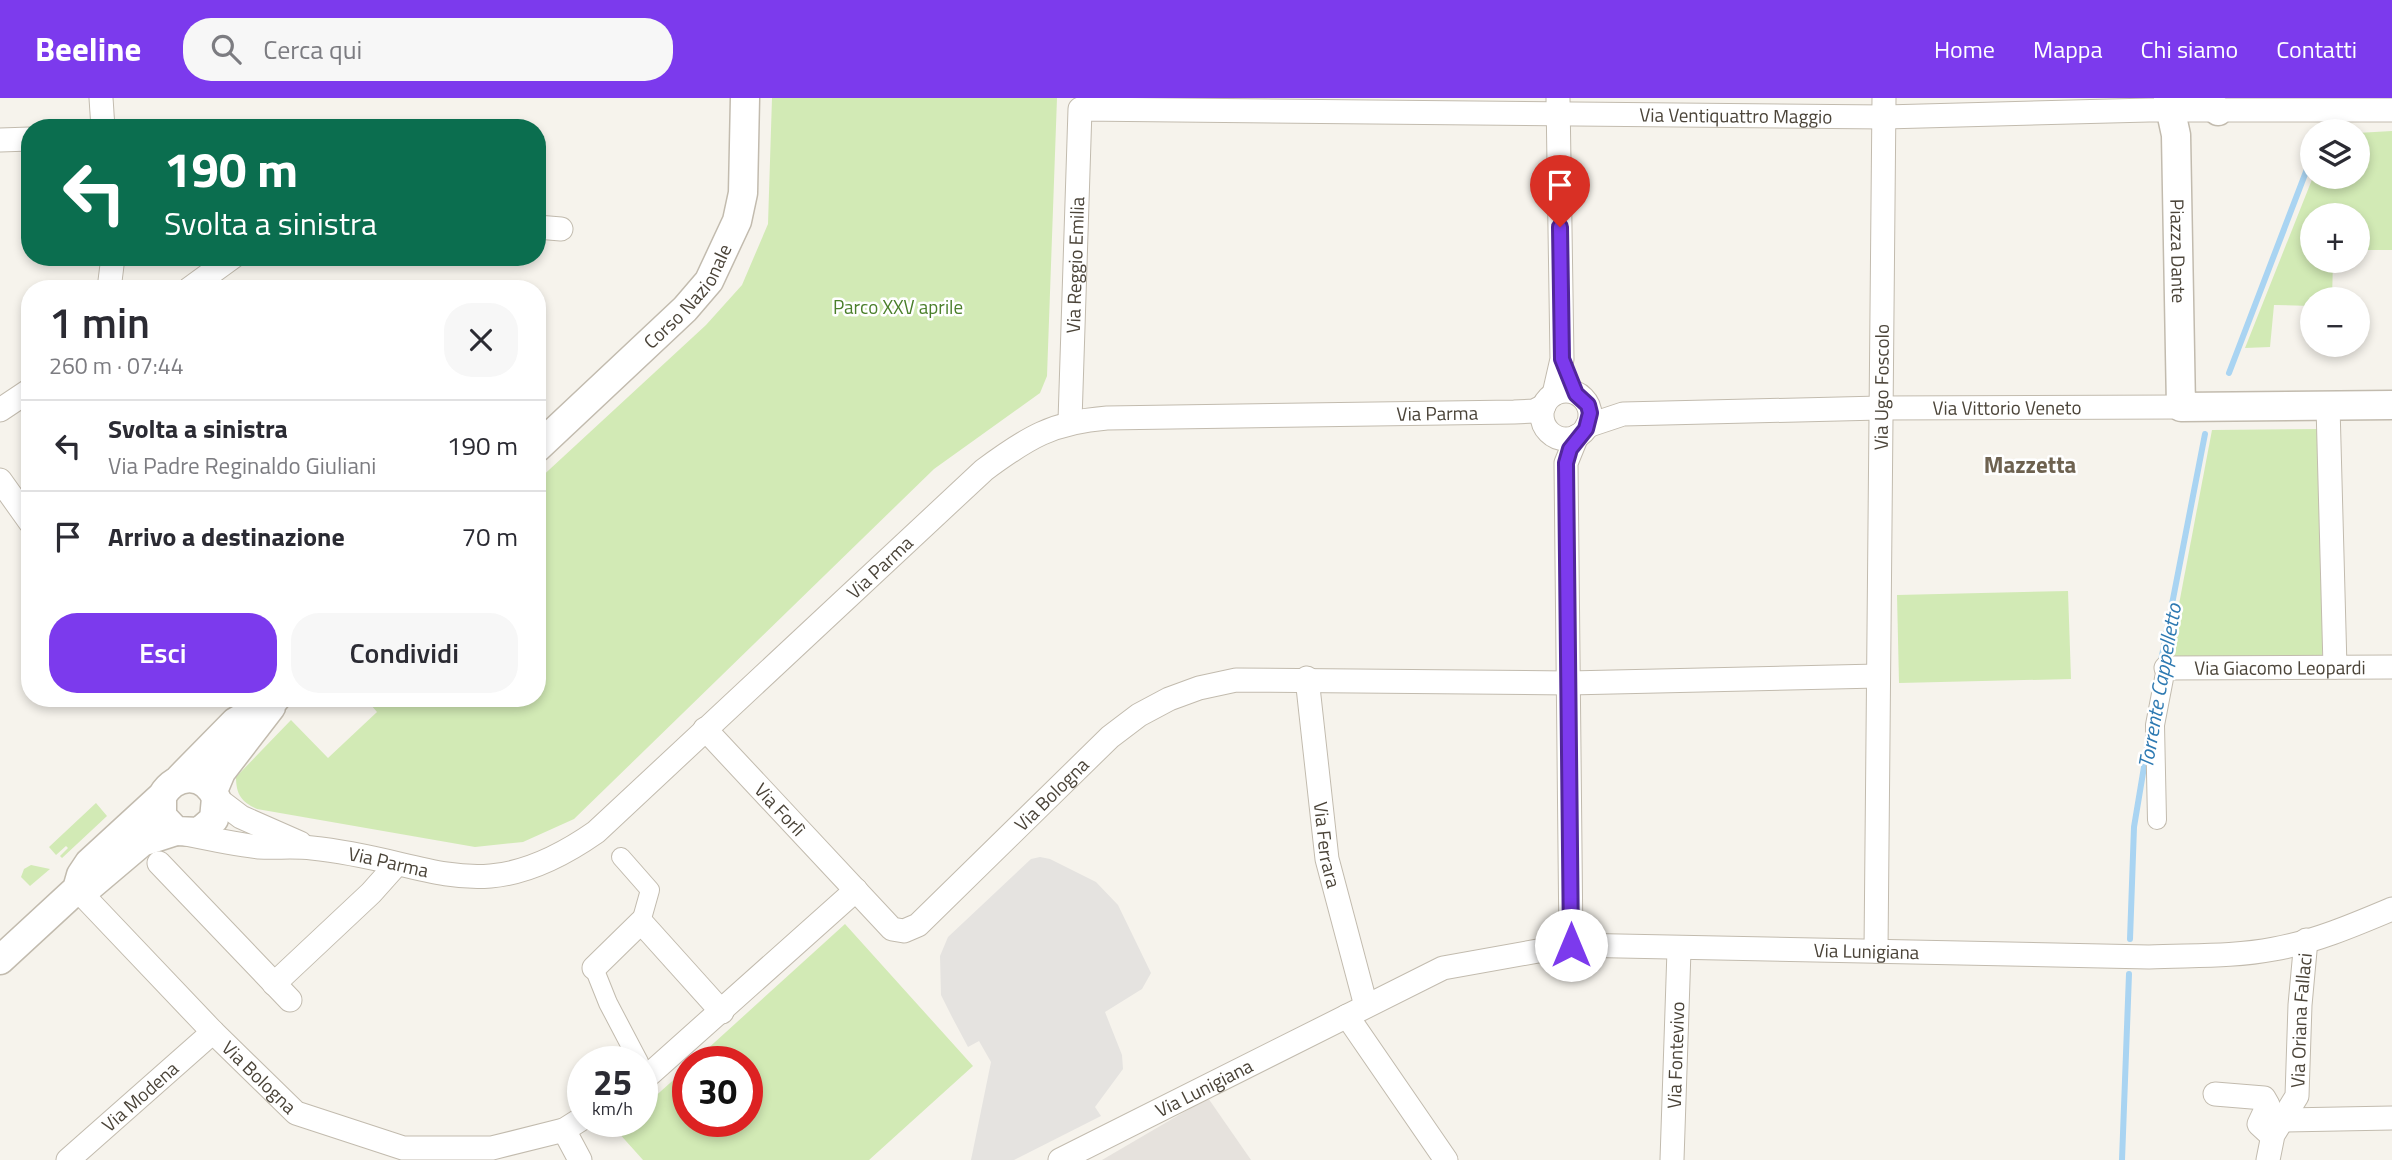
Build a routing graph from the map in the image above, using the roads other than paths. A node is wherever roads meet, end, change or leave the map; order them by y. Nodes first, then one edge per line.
1 (102, 98) edge
2 (745, 98) edge
3 (2177, 102) edge
4 (1558, 107) edge
5 (1885, 108) edge
6 (1080, 109) joint
7 (2392, 110) edge
8 (2218, 111) joint
9 (103, 119) edge
10 (21, 139) edge
11 (0, 140) edge
12 (546, 228) edge
13 (561, 229) dead end
14 (221, 266) edge
15 (201, 280) edge
16 (21, 396) edge
17 (2392, 405) edge
18 (2328, 406) junction
19 (2181, 407) junction
20 (1880, 408) junction
21 (0, 410) edge
22 (1566, 415) junction
23 (1070, 421) junction
24 (546, 440) edge
25 (0, 480) edge
26 (21, 509) edge
27 (2335, 667) junction
28 (2392, 667) edge
29 (2166, 668) joint
30 (1356, 671) dead end
31 (1878, 677) junction
32 (1310, 678) junction
33 (1570, 683) junction
34 (261, 707) edge
35 (270, 707) edge
36 (705, 729) junction
37 (171, 787) junction
38 (215, 795) junction
39 (2157, 820) dead end
40 (181, 832) junction
41 (609, 845) junction
42 (313, 848) junction
43 (159, 863) dead end
44 (396, 865) junction
45 (77, 889) junction
46 (856, 890) junction
47 (2392, 909) edge
48 (641, 922) junction
49 (2306, 940) junction
50 (1571, 945) junction
51 (1679, 950) junction
52 (1876, 951) junction
53 (0, 960) edge
54 (594, 968) joint
55 (1357, 1011) junction
56 (722, 1012) junction
57 (213, 1032) junction
58 (630, 1046) edge
59 (658, 1061) edge
60 (2215, 1094) dead end
61 (2392, 1118) edge
62 (567, 1126) edge
63 (2277, 1128) junction
64 (576, 1137) edge
65 (68, 1160) edge
66 (580, 1160) edge
67 (1060, 1160) edge
68 (1446, 1160) edge
69 (1672, 1160) edge
70 (2268, 1160) edge

1 - 9 street
2 - 24 street, Corso Nazionale
3 - 5 street, Via Ventiquattro Maggio
3 - 8 street
3 - 19 street, Piazza Dante
4 - 5 street, Via Ventiquattro Maggio
4 - 6 street, Via Ventiquattro Maggio
4 - 22 street
5 - 20 street, Via Ugo Foscolo
6 - 23 street, Via Reggio Emilia
7 - 8 street
10 - 11 street
12 - 13 street
14 - 15 street
16 - 21 street
17 - 18 street, Via Vittorio Veneto
18 - 19 street, Via Vittorio Veneto
18 - 27 street
19 - 20 street, Via Vittorio Veneto
20 - 22 street, Via Vittorio Veneto
20 - 31 street, Via Ugo Foscolo
22 - 23 street, Via Parma
22 - 33 street
23 - 36 street, Via Parma
25 - 26 street
27 - 28 street, Via Giacomo Leopardi
27 - 29 street, Via Giacomo Leopardi
29 - 39 street
30 - 32 street
31 - 33 street
31 - 52 street, Via Ugo Foscolo
32 - 33 street, Via Bologna
32 - 46 street, Via Bologna
32 - 55 street, Via Ferrara
33 - 50 street
34 - 37 street
35 - 38 street
36 - 41 street, Via Parma
36 - 46 street, Via Forlì
37 - 38 street
37 - 40 street
37 - 45 street
38 - 40 street
38 - 42 street, Via Parma
40 - 42 street, Via Parma
40 - 45 street
41 - 44 street, Via Parma
41 - 48 street
42 - 44 street, Via Parma
43 - 44 street
45 - 53 street
45 - 57 street, Via Bologna
46 - 56 street
47 - 49 street, Via Lunigiana
48 - 54 street
48 - 56 street
49 - 52 street, Via Lunigiana
49 - 63 street, Via Oriana Fallaci
50 - 51 street, Via Lunigiana
50 - 55 street, Via Lunigiana
51 - 52 street, Via Lunigiana
51 - 69 street, Via Fontevivo
54 - 58 street
55 - 67 street, Via Lunigiana
55 - 68 street
56 - 59 street
57 - 62 street, Via Bologna
57 - 65 street, Via Modena
60 - 63 street, Via Oriana Fallaci
61 - 63 street
63 - 70 street, Via Oriana Fallaci
64 - 66 street

